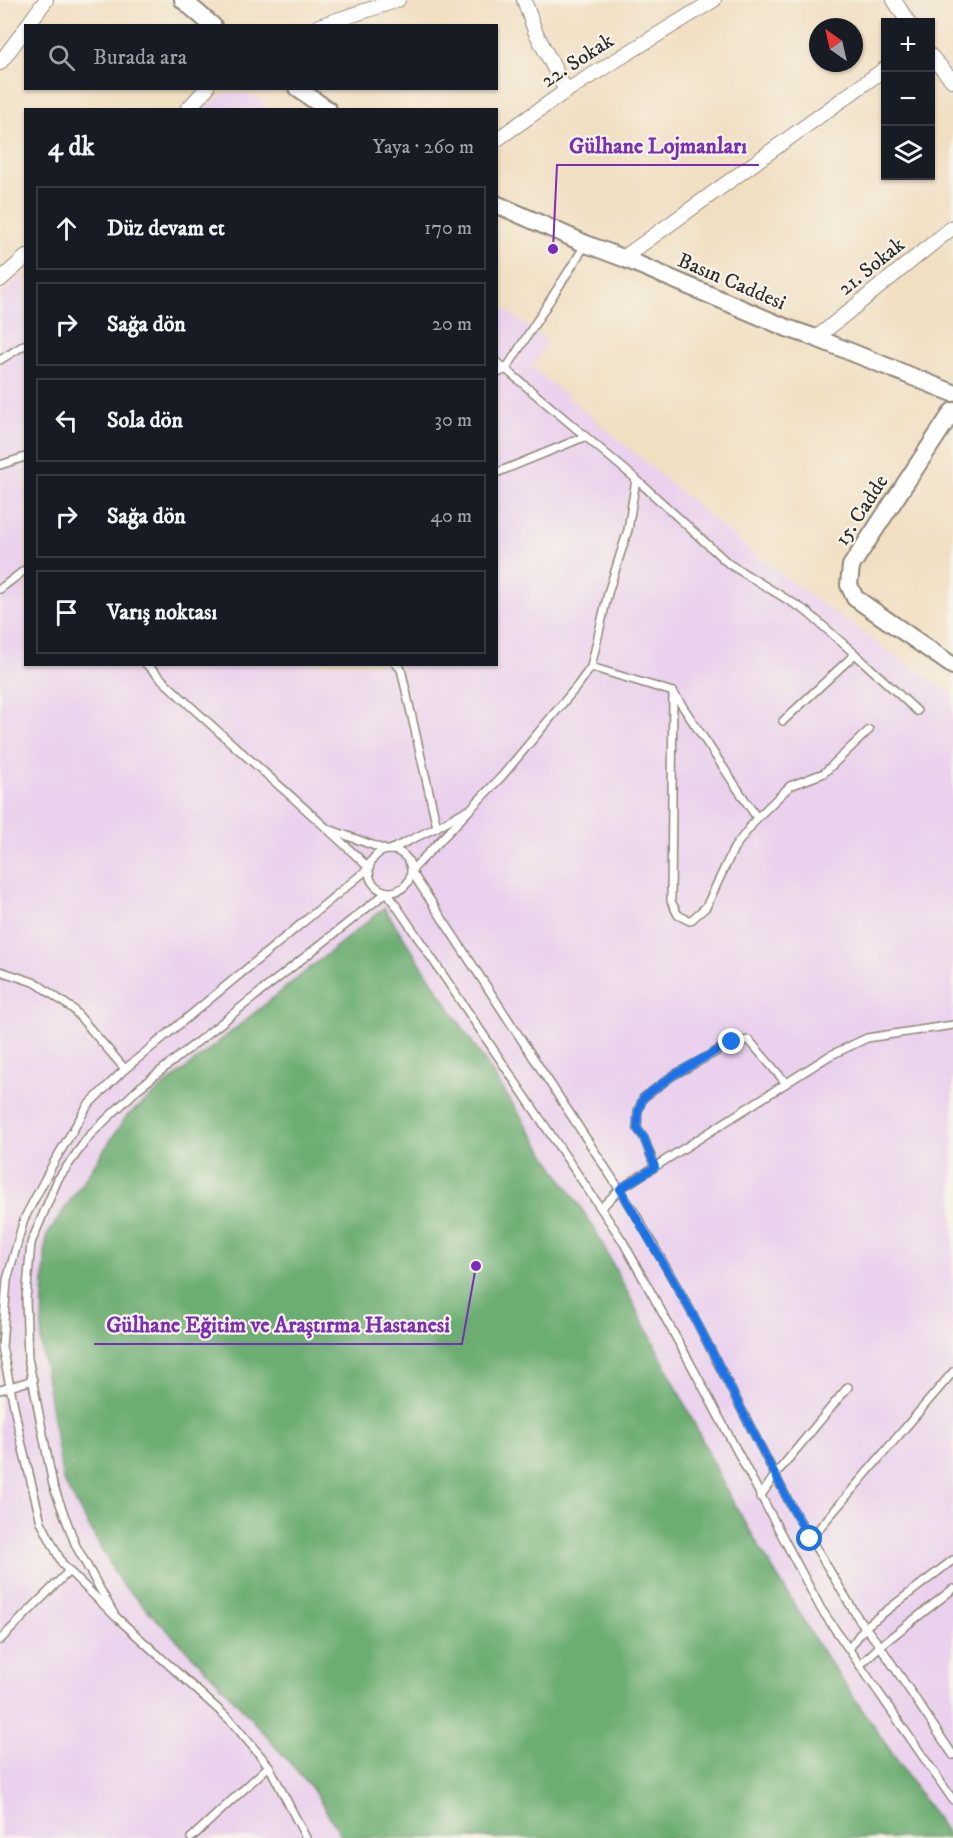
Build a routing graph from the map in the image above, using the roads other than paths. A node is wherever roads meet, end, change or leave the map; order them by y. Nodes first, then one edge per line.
1 (46, 0) edge
2 (183, 0) edge
3 (398, 0) edge
4 (524, 0) edge
5 (714, 0) edge
6 (897, 1) edge
7 (906, 18) edge
8 (28, 24) edge
9 (211, 24) edge
10 (325, 24) edge
11 (24, 29) edge
12 (2, 56) edge
13 (935, 61) edge
14 (881, 71) edge
15 (953, 81) edge
16 (205, 90) edge
17 (300, 90) edge
18 (566, 91) junction
19 (189, 108) edge
20 (325, 108) edge
21 (498, 139) edge
22 (498, 205) edge
23 (953, 227) edge
24 (586, 244) junction
25 (622, 258) junction
26 (24, 259) edge
27 (0, 280) edge
28 (816, 338) junction
29 (24, 345) edge
30 (0, 360) edge
31 (498, 363) edge
32 (506, 369) junction
33 (498, 373) edge
34 (953, 393) edge
35 (953, 411) edge
36 (584, 437) junction
37 (24, 457) edge
38 (0, 465) edge
39 (498, 472) edge
40 (636, 479) junction
41 (24, 571) edge
42 (0, 589) edge
43 (855, 654) junction
44 (148, 666) edge
45 (400, 666) edge
46 (953, 666) edge
47 (591, 667) junction
48 (673, 692) junction
49 (918, 711) dead end
50 (783, 721) dead end
51 (869, 730) dead end
52 (472, 807) junction
53 (757, 818) junction
54 (437, 827) junction
55 (329, 829) junction
56 (387, 850) junction
57 (369, 868) junction
58 (411, 871) junction
59 (387, 892) junction
60 (0, 971) edge
61 (953, 1025) edge
62 (125, 1069) junction
63 (786, 1083) junction
64 (655, 1167) junction
65 (620, 1189) junction
66 (601, 1208) junction
67 (953, 1372) edge
68 (33, 1380) junction
69 (10, 1386) junction
70 (848, 1387) dead end
71 (0, 1390) edge
72 (775, 1475) junction
73 (760, 1497) junction
74 (810, 1539) junction
75 (953, 1560) edge
76 (69, 1571) junction
77 (953, 1589) edge
78 (116, 1616) junction
79 (865, 1627) junction
80 (0, 1640) edge
81 (880, 1647) junction
82 (849, 1649) junction
83 (860, 1665) junction
84 (953, 1755) edge
85 (269, 1766) junction
86 (953, 1800) edge
87 (191, 1838) edge
88 (306, 1838) edge

1 - 8 street
2 - 9 street
3 - 10 street
4 - 18 street
5 - 18 street, 22. Sokak
6 - 7 street
11 - 12 street
13 - 15 street
14 - 25 street
16 - 19 street
17 - 20 street
18 - 21 street, 22. Sokak
22 - 24 street, Basın Caddesi
23 - 28 street, 21. Sokak
24 - 25 street, Basın Caddesi
24 - 32 lane
25 - 28 street, Basın Caddesi
26 - 27 street
28 - 34 street, Basın Caddesi
29 - 30 lane
31 - 32 lane
32 - 33 lane
32 - 36 lane
35 - 46 street, 15. Cadde
36 - 39 lane
36 - 40 lane
37 - 38 lane
40 - 43 lane
40 - 47 lane
41 - 42 lane
43 - 49 lane
43 - 50 lane
44 - 55 lane
45 - 54 lane
47 - 48 lane
47 - 52 lane
48 - 53 lane
48 - 53 lane
51 - 53 lane
52 - 54 lane
52 - 58 lane
54 - 56 lane
55 - 56 lane
55 - 57 lane
56 - 57 lane
56 - 58 lane
57 - 59 lane
57 - 62 lane
58 - 59 lane
58 - 65 lane
59 - 66 lane
59 - 68 lane
60 - 62 lane
61 - 63 lane
62 - 69 lane
63 - 64 lane
63 - 64 lane
64 - 65 lane
65 - 66 lane
65 - 72 lane
66 - 73 lane
67 - 74 lane
68 - 69 lane
68 - 78 lane
69 - 71 lane
69 - 76 lane
70 - 72 lane
72 - 73 lane
72 - 74 lane
73 - 82 lane
74 - 79 lane
75 - 79 lane
76 - 78 lane
76 - 80 lane
77 - 81 lane
78 - 85 lane
79 - 81 lane
79 - 82 lane
81 - 83 lane
81 - 84 lane
82 - 83 lane
83 - 86 lane
85 - 87 lane
85 - 88 lane

